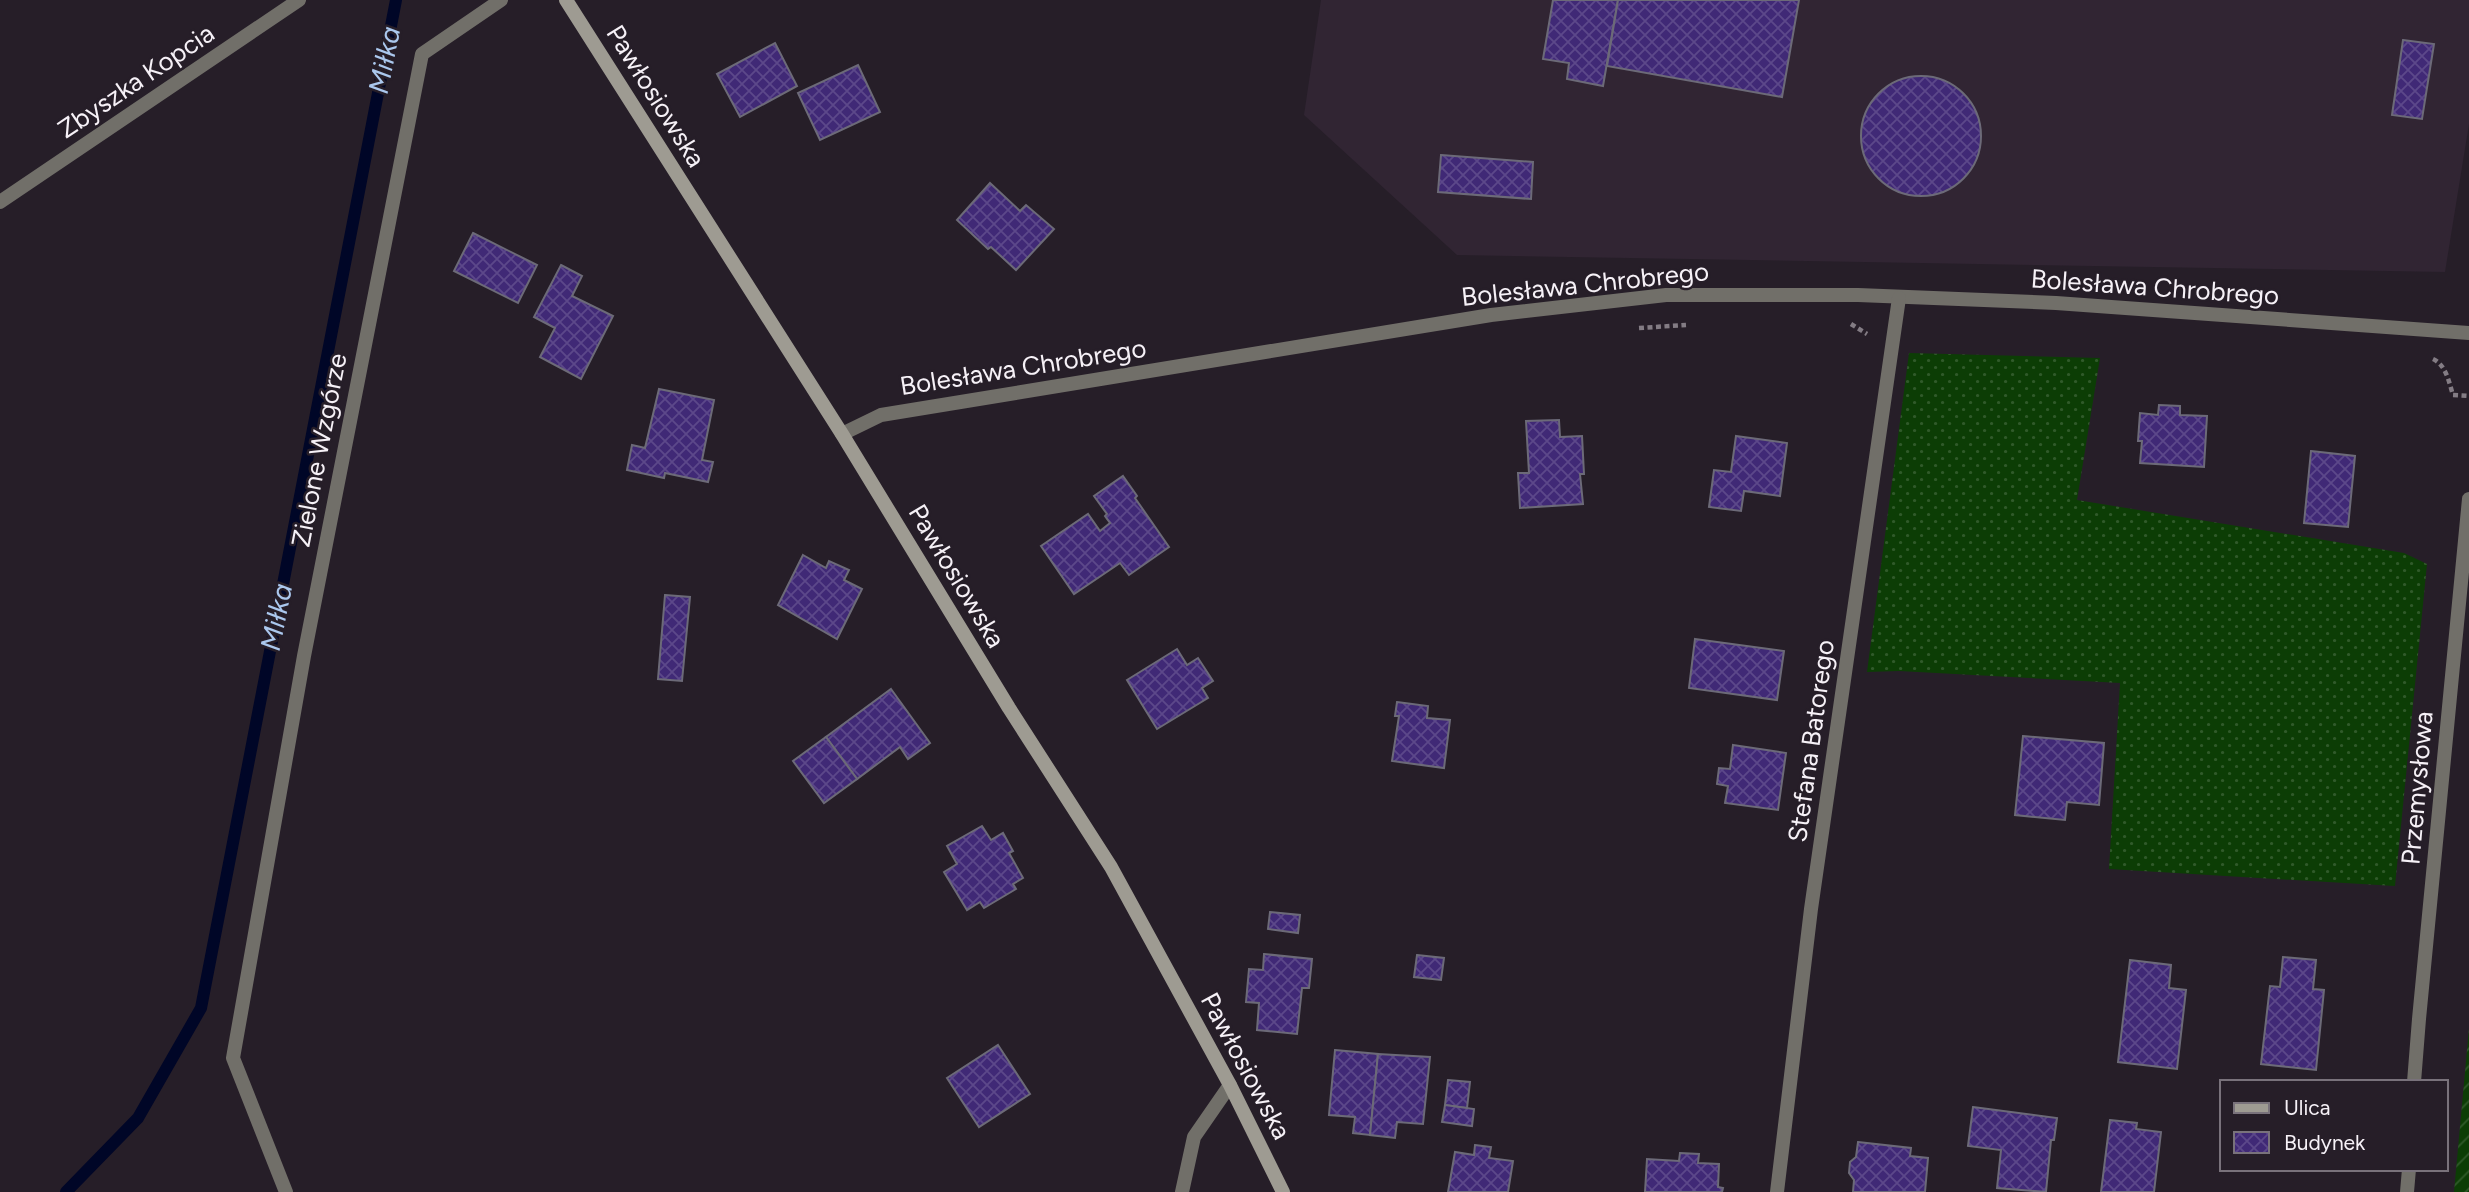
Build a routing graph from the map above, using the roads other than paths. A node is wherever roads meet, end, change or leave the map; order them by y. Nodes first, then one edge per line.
1 (299, 0) edge
2 (501, 0) edge
3 (566, 0) edge
4 (0, 202) edge
5 (1899, 298) junction
6 (2469, 333) edge
7 (842, 434) junction
8 (2469, 499) edge
9 (2414, 1080) edge
10 (1230, 1085) junction
11 (2409, 1171) edge
12 (286, 1192) edge
13 (1182, 1192) edge
14 (1283, 1192) edge
15 (1777, 1192) edge
16 (2407, 1192) edge

1 - 4 street, Zbyszka Kopcia
2 - 12 street, Zielone Wzgórze
3 - 7 street, Pawłosiowska
5 - 6 street, Bolesława Chrobrego
5 - 7 street, Bolesława Chrobrego
5 - 15 street, Stefana Batorego
7 - 10 street, Pawłosiowska
8 - 9 street, Przemysłowa
10 - 13 street
10 - 14 street, Pawłosiowska
11 - 16 street

